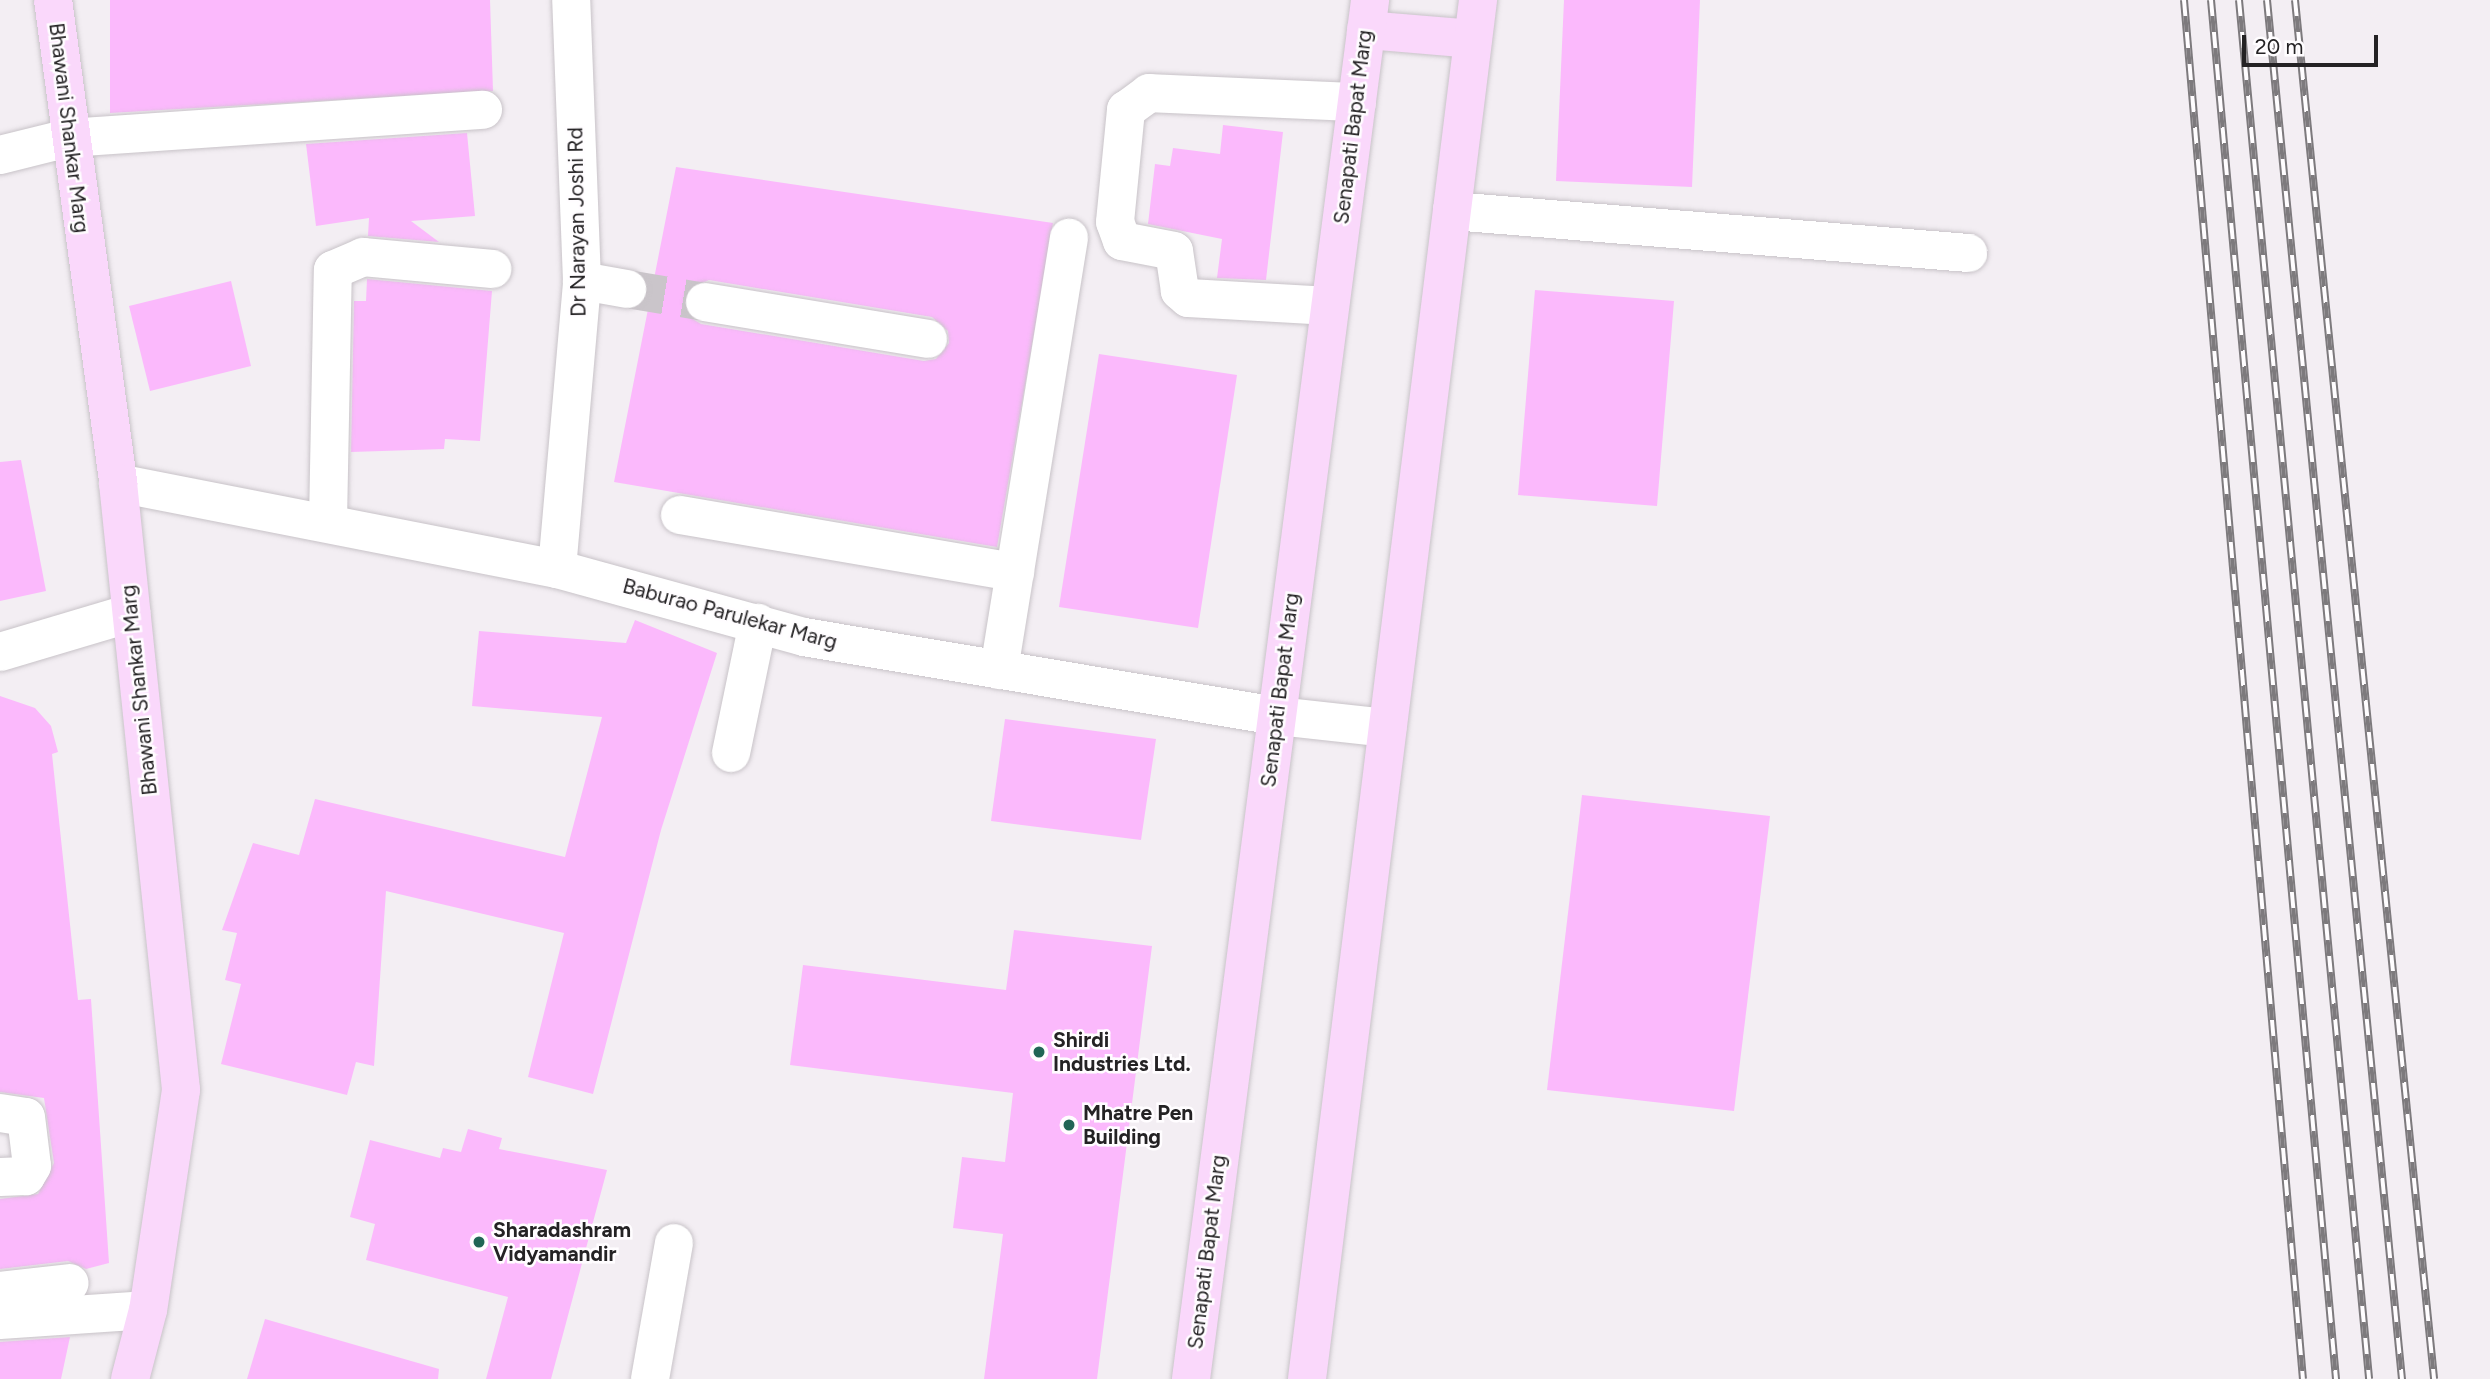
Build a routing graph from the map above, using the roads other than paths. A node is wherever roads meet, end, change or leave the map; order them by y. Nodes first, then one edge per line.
1 (53, 0) edge
2 (571, 0) edge
3 (1478, 0) edge
4 (1368, 15) edge
5 (1473, 39) junction
6 (1357, 102) junction
7 (483, 110) dead end
8 (68, 138) junction
9 (0, 155) edge
10 (1452, 211) junction
11 (1069, 239) dead end
12 (1968, 253) dead end
13 (492, 269) dead end
14 (582, 281) junction
15 (627, 289) tunnel mouth
16 (705, 302) tunnel mouth
17 (1330, 306) junction
18 (928, 339) dead end
19 (118, 483) junction
20 (680, 515) dead end
21 (328, 522) junction
22 (557, 569) junction
23 (1015, 572) junction
24 (131, 613) junction
25 (758, 623) junction
26 (0, 652) edge
27 (999, 670) junction
28 (1277, 716) junction
29 (1387, 728) junction
30 (731, 753) dead end
31 (0, 1113) edge
32 (0, 1177) edge
33 (674, 1243) dead end
34 (70, 1283) dead end
35 (0, 1291) edge
36 (148, 1310) junction
37 (0, 1320) edge
38 (130, 1379) edge
39 (650, 1379) edge
40 (1191, 1379) edge
41 (1307, 1379) edge

1 - 8 main road, Bhawani Shankar Marg
2 - 14 street, Dr Narayan Joshi Rd
3 - 5 main road
4 - 5 main road
4 - 6 main road, Senapati Bapat Marg
5 - 10 main road
6 - 17 main road, Senapati Bapat Marg
6 - 17 street
7 - 8 street
8 - 9 street
8 - 19 main road, Bhawani Shankar Marg
10 - 12 street
10 - 29 main road
11 - 23 street
13 - 21 street
14 - 15 street
14 - 22 street, Dr Narayan Joshi Rd
16 - 18 street
17 - 28 main road, Senapati Bapat Marg
19 - 21 street, Baburao Parulekar Marg
19 - 24 main road, Bhawani Shankar Marg
20 - 23 street
21 - 22 street, Baburao Parulekar Marg
22 - 25 street, Baburao Parulekar Marg
23 - 27 street
24 - 26 street
24 - 36 main road, Bhawani Shankar Marg
25 - 27 street, Baburao Parulekar Marg
25 - 30 street
27 - 28 street, Baburao Parulekar Marg
28 - 29 street, Baburao Parulekar Marg
28 - 40 main road, Senapati Bapat Marg
29 - 41 main road
31 - 32 street
33 - 39 street
34 - 35 street
36 - 37 street
36 - 38 main road, Bhawani Shankar Marg

